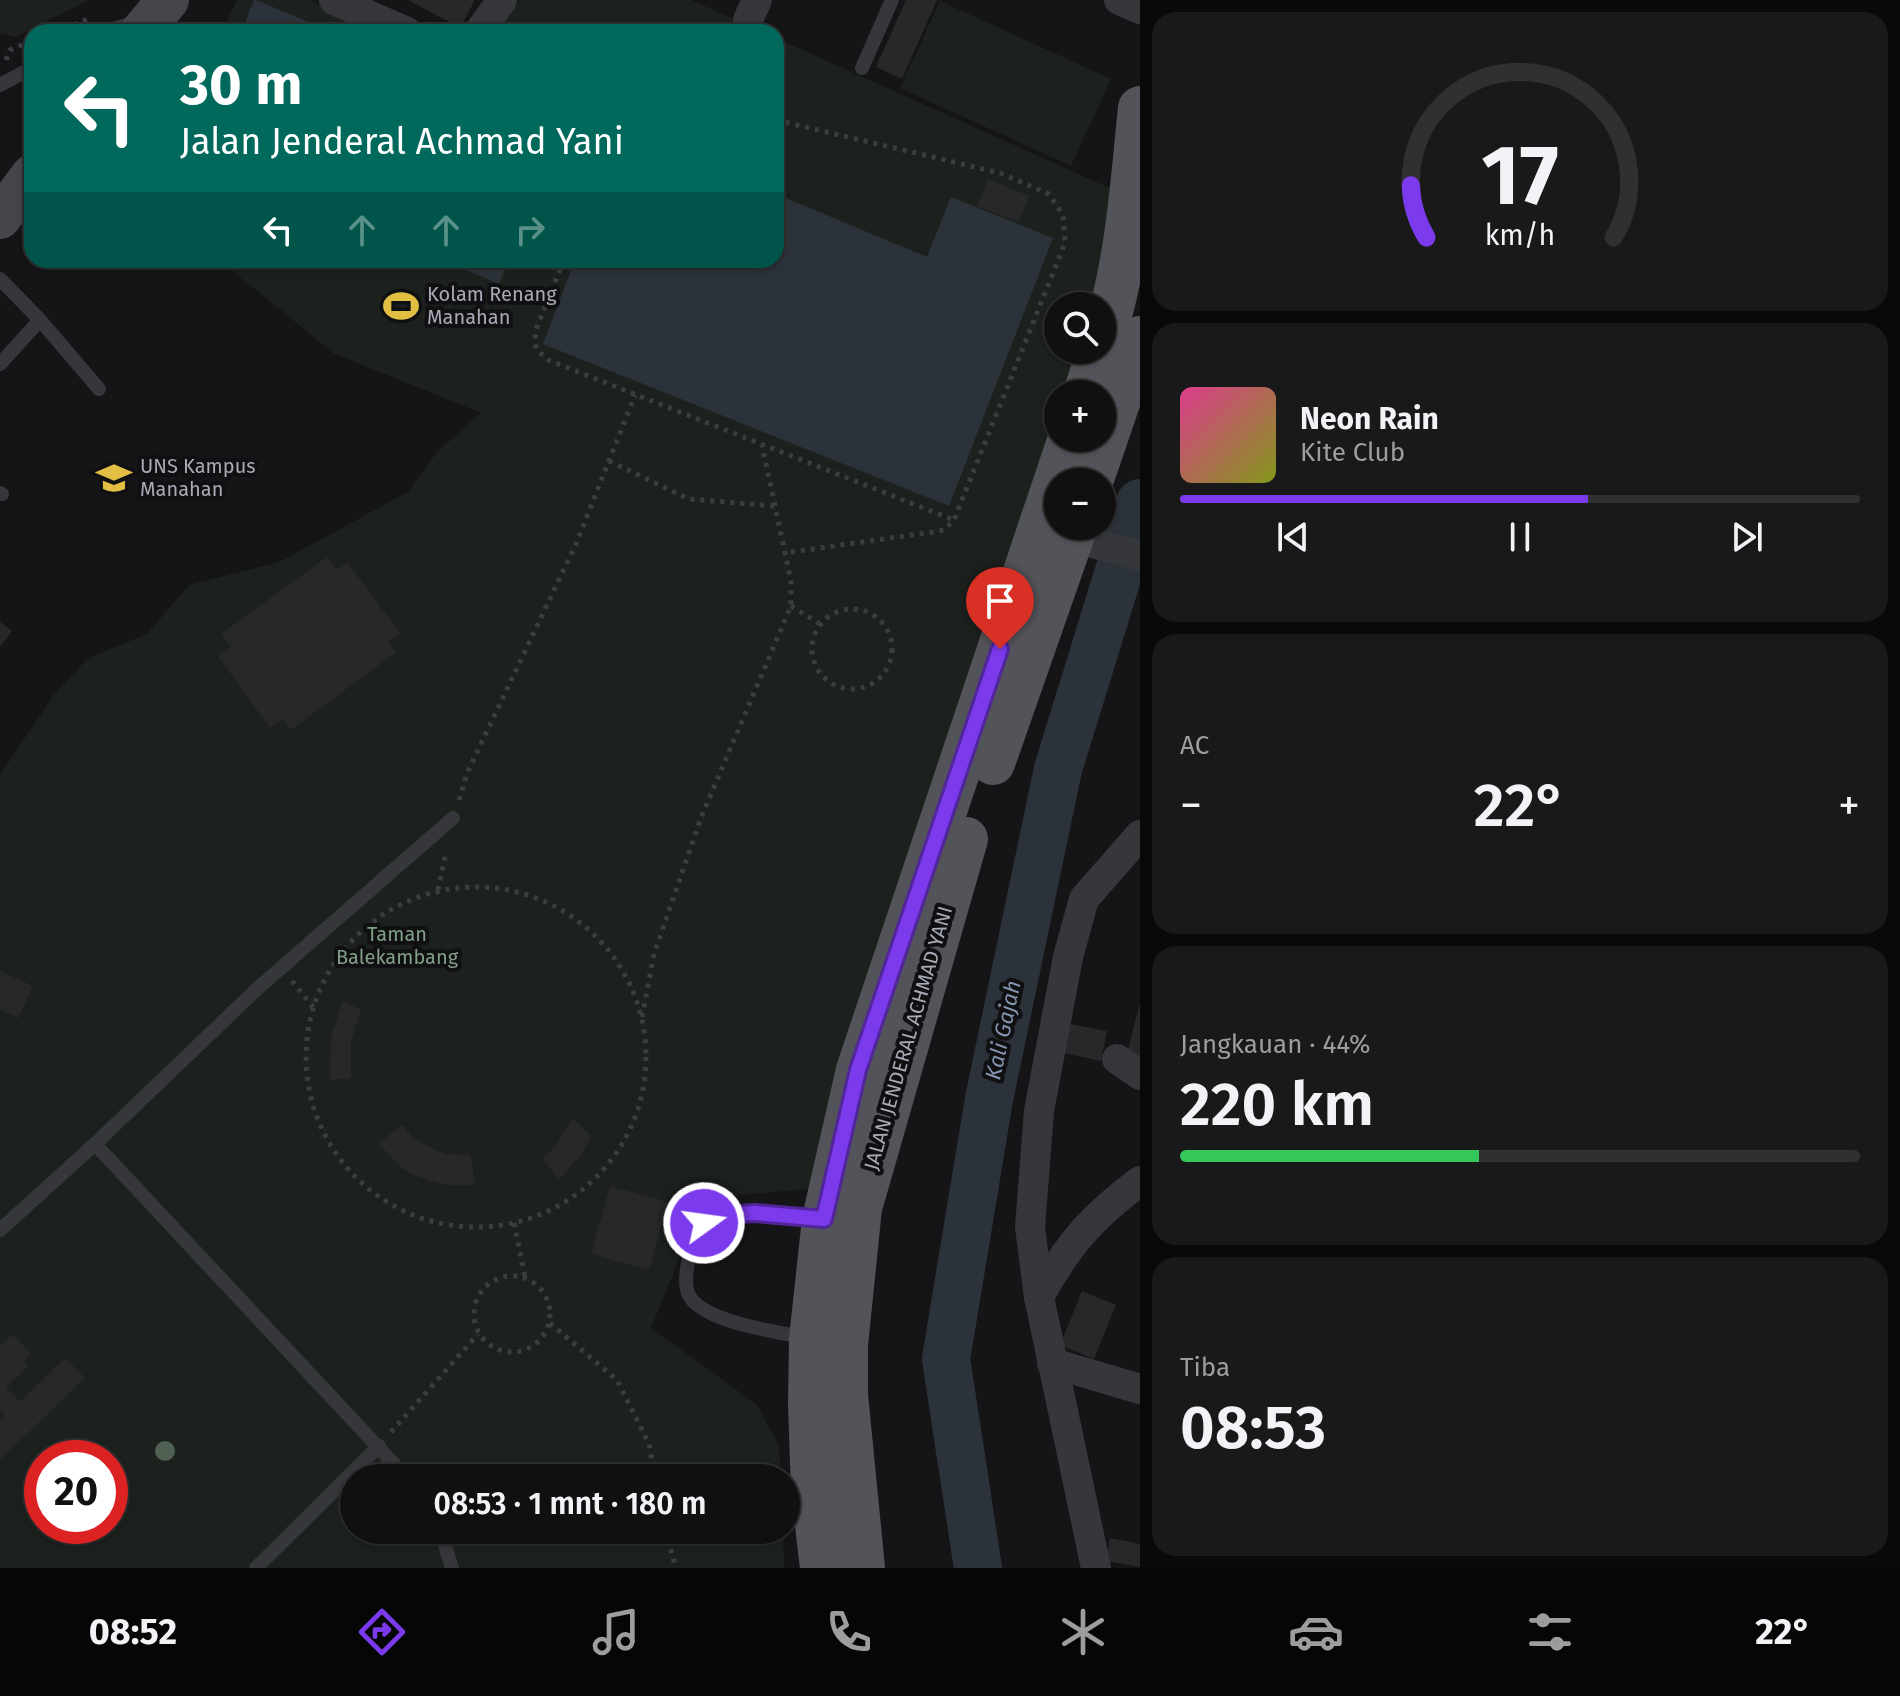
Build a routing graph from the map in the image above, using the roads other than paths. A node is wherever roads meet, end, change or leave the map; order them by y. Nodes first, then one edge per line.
1 (334, 0) edge
2 (502, 0) edge
3 (892, 0) edge
4 (1119, 0) edge
5 (1140, 9) edge
6 (154, 16) edge
7 (128, 24) edge
8 (389, 24) edge
9 (485, 24) edge
10 (862, 68) dead end
11 (24, 75) edge
12 (0, 85) edge
13 (1140, 108) edge
14 (24, 186) edge
15 (0, 218) edge
16 (0, 279) edge
17 (1115, 292) edge
18 (40, 320) junction
19 (1140, 338) edge
20 (0, 364) edge
21 (99, 389) dead end
22 (1096, 468) edge
23 (1069, 540) edge
24 (1069, 540) edge
25 (1090, 540) edge
26 (1140, 556) edge
27 (453, 818) road end
28 (1140, 835) edge
29 (95, 1144) junction
30 (1140, 1181) edge
31 (824, 1219) junction
32 (0, 1230) edge
33 (1039, 1297) junction
34 (828, 1342) junction
35 (1052, 1363) junction
36 (1140, 1389) edge
37 (379, 1446) junction
38 (395, 1464) edge
39 (444, 1544) edge
40 (256, 1568) edge
41 (452, 1568) edge
42 (822, 1568) edge
43 (863, 1568) edge
44 (1096, 1568) edge

1 - 8 street
2 - 9 street
3 - 10 lane
4 - 5 street
6 - 7 lane
11 - 12 lane
13 - 17 main road
14 - 15 main road
16 - 18 lane
18 - 20 lane
18 - 21 lane
19 - 22 main road
23 - 31 main road, JALAN JENDERAL ACHMAD YANI
24 - 34 main road, JALAN JENDERAL ACHMAD YANI
25 - 26 street
27 - 29 lane
28 - 33 street
29 - 32 lane
29 - 37 lane
30 - 33 street
31 - 34 main road, JALAN JENDERAL ACHMAD YANI
31 - 34 lane
33 - 35 street
34 - 42 main road, JALAN JENDERAL ACHMAD YANI
34 - 43 main road, JALAN JENDERAL ACHMAD YANI
35 - 36 street
35 - 44 street
37 - 38 lane
37 - 40 lane
39 - 41 lane

